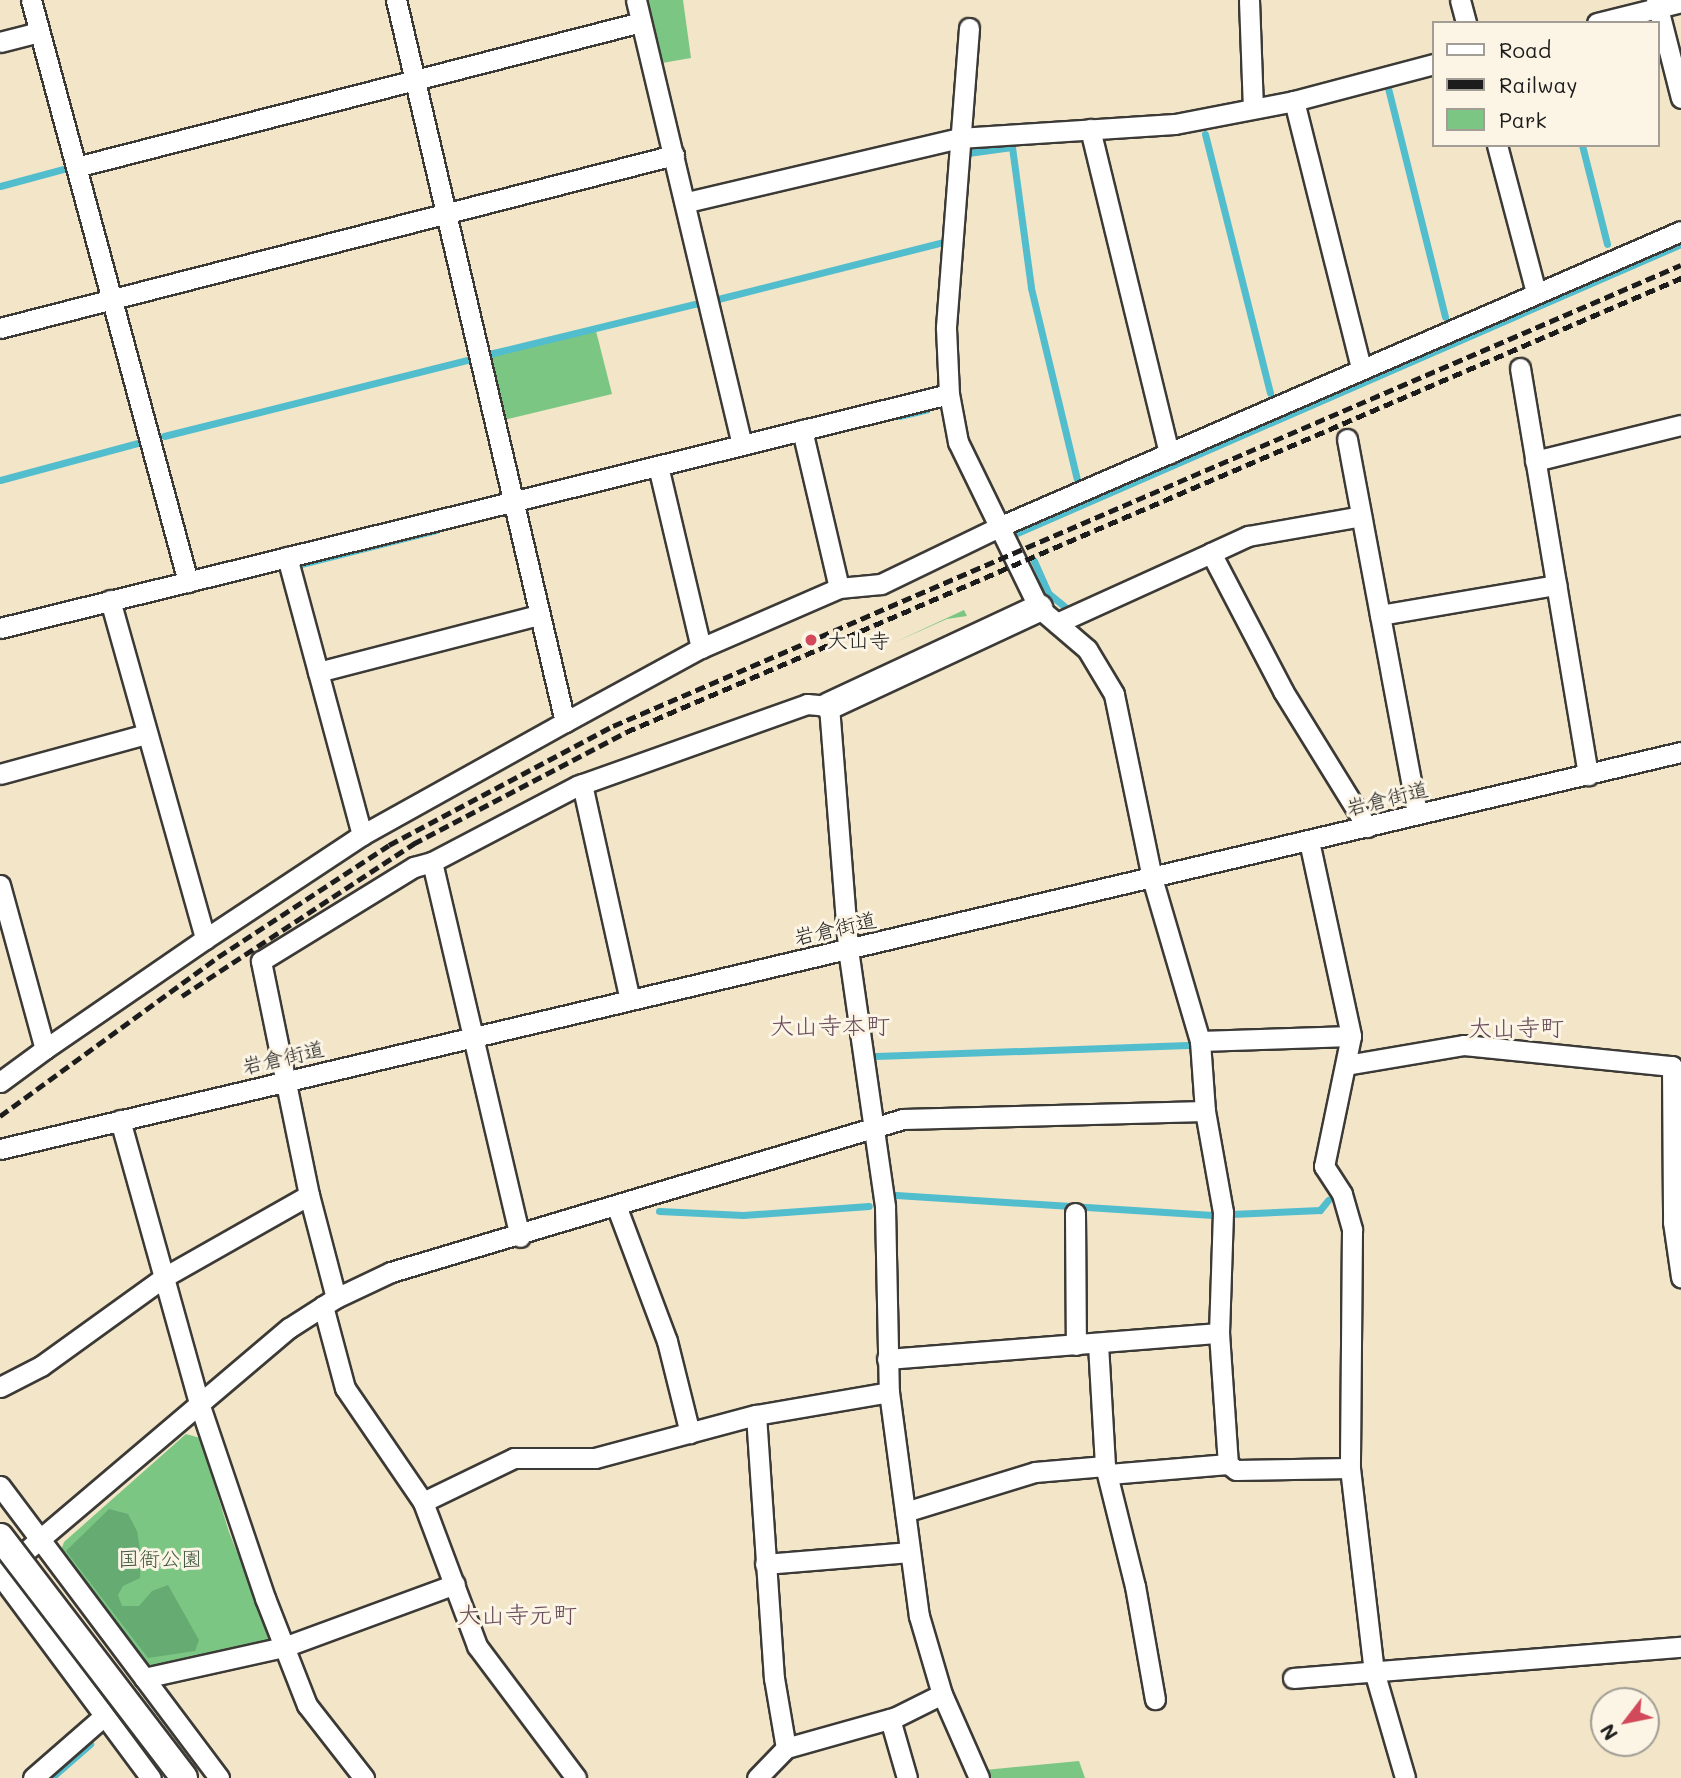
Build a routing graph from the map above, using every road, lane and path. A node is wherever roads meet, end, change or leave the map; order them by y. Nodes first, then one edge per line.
1 (31, 0) edge
2 (396, 0) edge
3 (636, 0) edge
4 (1248, 0) edge
5 (1460, 0) edge
6 (1681, 2) edge
7 (1657, 4) edge
8 (1465, 21) edge
9 (1603, 21) edge
10 (641, 22) junction
11 (969, 29) dead end
12 (39, 32) junction
13 (0, 42) edge
14 (1432, 65) edge
15 (414, 80) junction
16 (1681, 98) edge
17 (1294, 101) junction
18 (1253, 108) junction
19 (1090, 129) junction
20 (959, 138) junction
21 (1498, 147) edge
22 (674, 155) junction
23 (76, 167) junction
24 (687, 202) junction
25 (446, 213) junction
26 (1681, 231) edge
27 (1536, 293) junction
28 (110, 299) junction
29 (0, 328) edge
30 (1361, 367) junction
31 (1520, 368) dead end
32 (949, 394) junction
33 (1681, 425) edge
34 (802, 430) junction
35 (1347, 439) dead end
36 (742, 444) junction
37 (1169, 454) junction
38 (1535, 461) junction
39 (658, 466) junction
40 (512, 503) junction
41 (1361, 516) junction
42 (1001, 526) junction
43 (1210, 553) junction
44 (287, 557) junction
45 (188, 582) junction
46 (1556, 585) junction
47 (839, 588) junction
48 (110, 600) junction
49 (539, 615) junction
50 (1380, 615) junction
51 (1048, 616) junction
52 (0, 628) edge
53 (701, 648) junction
54 (318, 672) junction
55 (829, 706) junction
56 (565, 722) junction
57 (146, 734) junction
58 (1681, 752) edge
59 (0, 774) edge
60 (1588, 775) junction
61 (582, 784) junction
62 (1417, 814) junction
63 (1367, 827) junction
64 (362, 835) junction
65 (1309, 841) junction
66 (432, 862) junction
67 (1152, 878) junction
68 (0, 885) edge
69 (205, 939) junction
70 (848, 949) junction
71 (630, 1000) junction
72 (1351, 1035) junction
73 (471, 1038) junction
74 (1200, 1041) junction
75 (44, 1049) junction
76 (1346, 1066) junction
77 (284, 1079) junction
78 (0, 1083) edge
79 (1205, 1111) junction
80 (120, 1120) junction
81 (874, 1128) junction
82 (4, 1151) edge
83 (1676, 1152) edge
84 (309, 1195) junction
85 (617, 1208) junction
86 (1076, 1213) dead end
87 (520, 1237) junction
88 (166, 1276) junction
89 (1681, 1277) edge
90 (329, 1302) junction
91 (1219, 1333) junction
92 (1097, 1343) junction
93 (1076, 1345) junction
94 (887, 1359) junction
95 (0, 1387) edge
96 (889, 1392) junction
97 (200, 1406) junction
98 (756, 1415) junction
99 (690, 1433) junction
100 (1228, 1464) junction
101 (1349, 1468) junction
102 (1107, 1470) junction
103 (0, 1486) edge
104 (423, 1502) junction
105 (905, 1512) junction
106 (0, 1537) edge
107 (42, 1541) junction
108 (910, 1552) junction
109 (765, 1564) junction
110 (0, 1574) edge
111 (456, 1584) junction
112 (284, 1647) junction
113 (1681, 1647) edge
114 (1374, 1671) junction
115 (144, 1678) junction
116 (1293, 1678) dead end
117 (942, 1694) junction
118 (1155, 1699) dead end
119 (104, 1716) junction
120 (890, 1719) junction
121 (786, 1748) junction
122 (33, 1778) edge
123 (151, 1778) edge
124 (184, 1778) edge
125 (219, 1778) edge
126 (364, 1778) edge
127 (576, 1778) edge
128 (757, 1778) edge
129 (907, 1778) edge
130 (979, 1778) edge
131 (1405, 1778) edge

1 - 12 street
2 - 15 street
3 - 10 street
4 - 18 street
5 - 8 street
6 - 7 street
7 - 9 street
7 - 16 street
10 - 15 street
10 - 22 street
11 - 20 street
12 - 13 street
12 - 23 street
14 - 17 street
15 - 23 street
15 - 25 street
17 - 18 street
17 - 30 street
18 - 19 street
19 - 20 street
19 - 37 street
20 - 24 street
20 - 32 street
21 - 27 street
22 - 24 street
22 - 25 street
23 - 28 street
24 - 36 street
25 - 28 street
25 - 40 street
26 - 27 street
27 - 30 street
28 - 29 street
28 - 45 street
30 - 37 street
31 - 38 street
32 - 34 street
32 - 42 street
33 - 38 street
34 - 36 street
34 - 47 street
35 - 41 street
36 - 39 street
37 - 42 street
38 - 46 street
39 - 40 street
39 - 53 street
40 - 44 street
40 - 49 street
41 - 43 street
41 - 50 street
42 - 47 street
42 - 51 street
43 - 51 street
43 - 63 street
44 - 45 street
44 - 54 street
45 - 48 street
46 - 50 street
46 - 60 street
47 - 53 street
48 - 52 street
48 - 57 street
49 - 54 street
49 - 56 street
50 - 62 street
51 - 55 street
51 - 67 street
53 - 56 street
54 - 64 street
55 - 61 street
55 - 70 street
56 - 64 street
57 - 59 street
57 - 69 street
58 - 60 street, 岩倉街道
60 - 62 street, 岩倉街道
61 - 66 street
61 - 71 street
62 - 63 street, 岩倉街道
63 - 65 street, 岩倉街道
64 - 69 street
65 - 67 street, 岩倉街道
65 - 72 street
66 - 73 street
66 - 77 street
67 - 70 street, 岩倉街道
67 - 74 street
68 - 75 street
69 - 75 street
70 - 71 street, 岩倉街道
70 - 81 street
71 - 73 street, 岩倉街道
72 - 74 street
72 - 76 street
73 - 77 street, 岩倉街道
73 - 87 street
74 - 79 street
75 - 78 street
76 - 83 street
76 - 101 street
77 - 80 street, 岩倉街道
77 - 84 street
79 - 81 street
79 - 91 street
80 - 82 street, 岩倉街道
80 - 88 street
81 - 85 street
81 - 94 street
83 - 89 street
84 - 88 street
84 - 90 street
85 - 87 street
85 - 99 street
86 - 93 street
87 - 90 street
88 - 95 street
88 - 97 street
90 - 97 street
90 - 104 street
91 - 92 street
91 - 100 street
92 - 93 street
92 - 102 street
93 - 94 street
94 - 96 street
96 - 98 street
96 - 105 street
97 - 107 street
97 - 112 street
98 - 99 street
98 - 109 street
99 - 104 street
100 - 101 street
100 - 102 street
101 - 114 street
102 - 105 street
102 - 118 street
103 - 107 street
104 - 111 street
105 - 108 street
106 - 124 street, bridge
107 - 110 street
107 - 115 street
108 - 109 street
108 - 117 street
109 - 121 street
110 - 119 street
111 - 112 street
111 - 127 street
112 - 115 street
112 - 126 street
113 - 114 street
114 - 116 street
114 - 131 street
115 - 125 street
117 - 120 street
117 - 130 street
119 - 122 street
119 - 123 street
120 - 121 street
120 - 129 street
121 - 128 street

